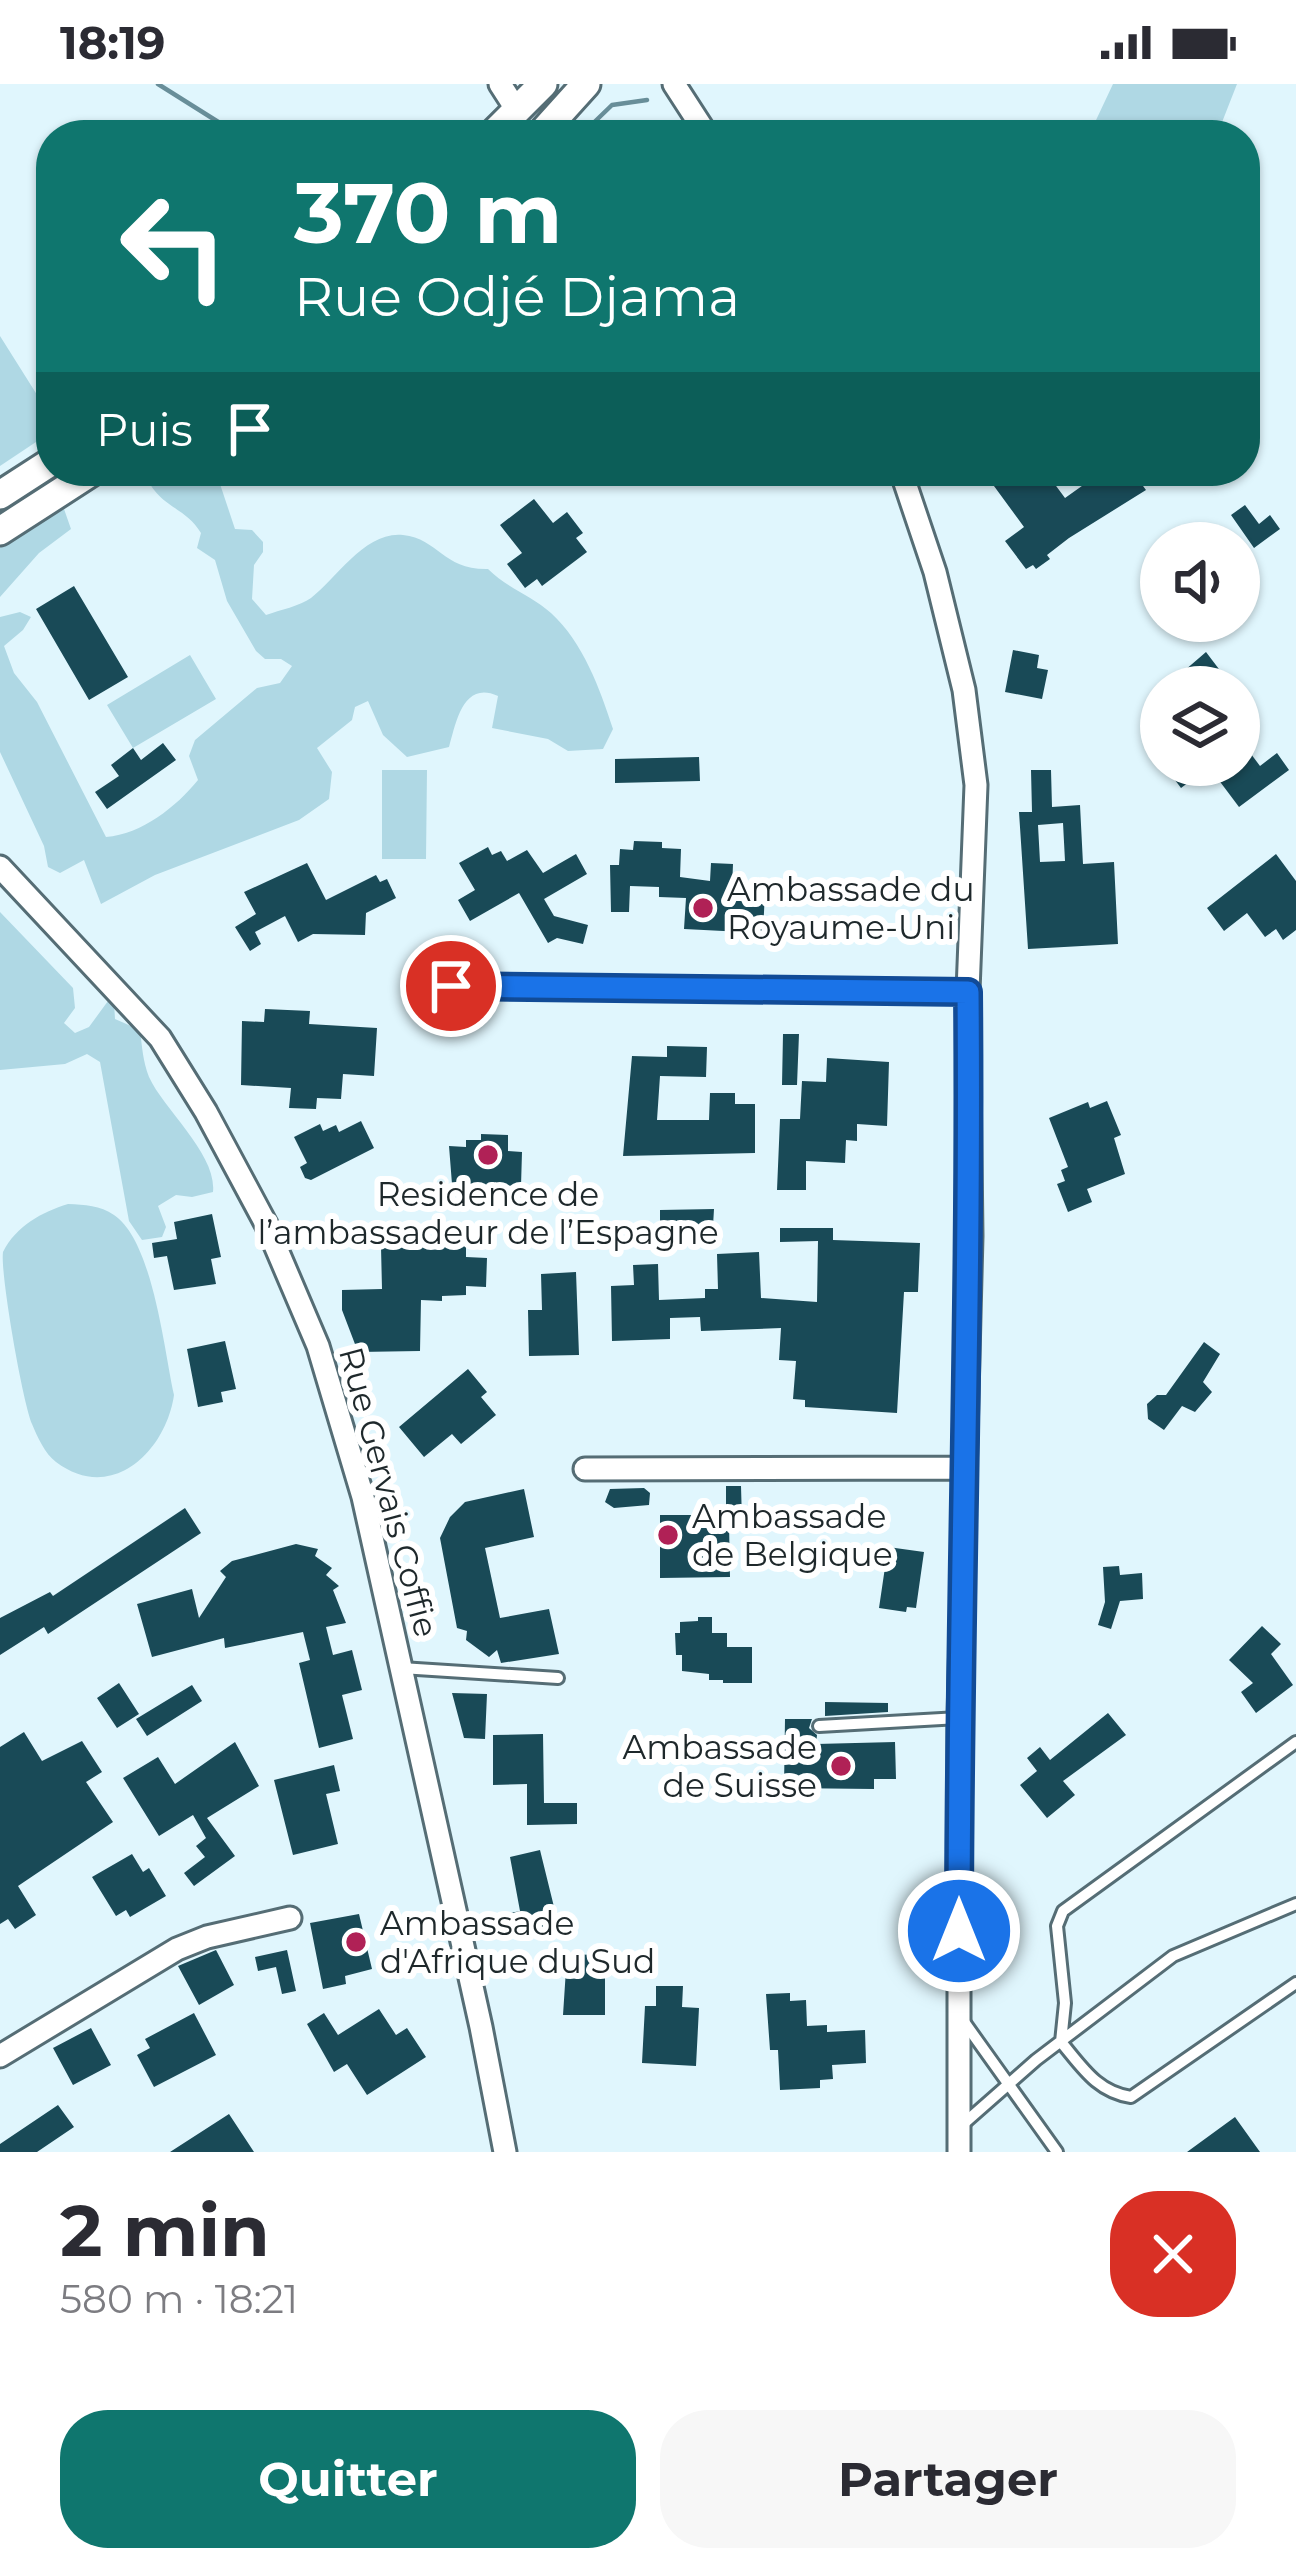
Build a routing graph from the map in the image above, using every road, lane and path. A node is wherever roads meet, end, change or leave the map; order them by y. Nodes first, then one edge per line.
1 (500, 84) edge
2 (543, 84) edge
3 (586, 84) edge
4 (674, 84) edge
5 (518, 112) junction
6 (509, 120) edge
7 (554, 120) edge
8 (697, 120) edge
9 (36, 471) edge
10 (70, 486) edge
11 (906, 486) edge
12 (0, 494) edge
13 (0, 531) edge
14 (0, 867) edge
15 (968, 992) junction
16 (420, 1002) dead end
17 (962, 1468) junction
18 (585, 1469) dead end
19 (401, 1668) junction
20 (558, 1678) dead end
21 (959, 1718) junction
22 (820, 1726) dead end
23 (1296, 1742) edge
24 (1296, 1904) edge
25 (290, 1918) dead end
26 (1296, 1983) edge
27 (960, 2016) junction
28 (1061, 2042) junction
29 (0, 2056) edge
30 (1008, 2083) junction
31 (958, 2128) junction
32 (505, 2152) edge
33 (958, 2152) edge
34 (1057, 2152) edge

1 - 5 street
2 - 5 main road
3 - 7 main road
4 - 8 street
5 - 6 main road
9 - 12 main road
10 - 13 main road
11 - 15 street
14 - 19 street, Rue Gervais Coffie
15 - 16 street
15 - 17 street
17 - 18 street
17 - 21 street
19 - 20 lane
19 - 32 street, Rue Gervais Coffie
21 - 22 lane
21 - 27 street
23 - 28 lane
24 - 28 lane
25 - 29 street
26 - 28 lane
27 - 30 lane
27 - 31 street
28 - 30 lane
30 - 31 lane
30 - 34 lane
31 - 33 street

